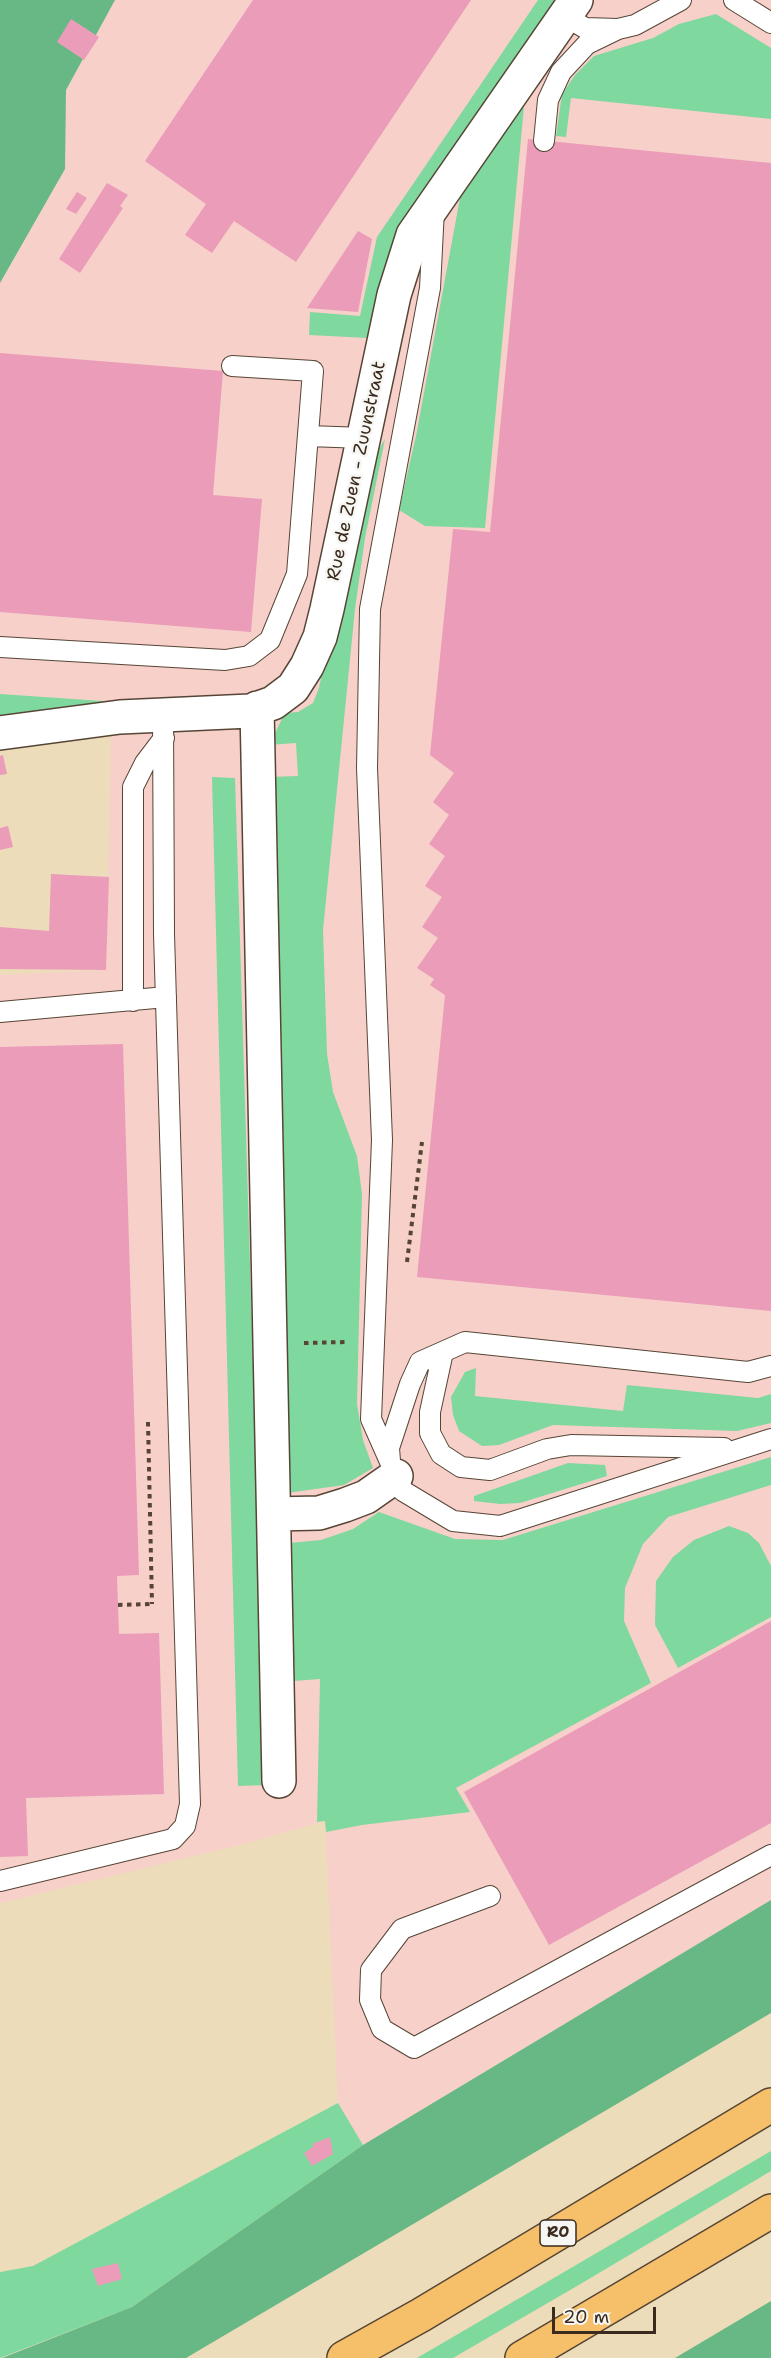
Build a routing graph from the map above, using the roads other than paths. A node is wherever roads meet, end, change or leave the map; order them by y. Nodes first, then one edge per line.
1 (681, 0) edge
2 (734, 0) edge
3 (570, 8) edge
4 (771, 23) edge
5 (618, 29) junction
6 (552, 59) junction
7 (544, 141) dead end
8 (434, 204) junction
9 (232, 366) dead end
10 (308, 436) junction
11 (364, 438) junction
12 (0, 647) edge
13 (257, 708) junction
14 (164, 727) junction
15 (0, 733) edge
16 (166, 998) junction
17 (133, 1001) junction
18 (0, 1012) edge
19 (443, 1352) junction
20 (771, 1366) edge
21 (771, 1439) edge
22 (745, 1447) junction
23 (393, 1470) junction
24 (274, 1514) junction
25 (279, 1781) dead end
26 (771, 1855) edge
27 (0, 1881) edge
28 (490, 1896) dead end
29 (771, 2105) edge
30 (771, 2211) edge
31 (344, 2358) edge
32 (522, 2358) edge

1 - 5 lane
2 - 4 lane
3 - 5 lane
3 - 6 street, Rue de Zuen - Zuunstraat
5 - 6 lane
6 - 7 lane
6 - 8 street, Rue de Zuen - Zuunstraat
8 - 11 street, Rue de Zuen - Zuunstraat
8 - 23 lane
9 - 10 lane
10 - 11 lane
10 - 12 lane
11 - 13 street, Rue de Zuen - Zuunstraat
13 - 14 street, Rue de Zuen - Zuunstraat
13 - 24 street
14 - 15 street, Rue de Zuen - Zuunstraat
14 - 16 lane
14 - 17 lane
16 - 17 lane
16 - 27 lane
17 - 18 lane
19 - 20 lane
19 - 22 lane
19 - 23 lane
21 - 22 lane
22 - 23 lane
23 - 24 street
24 - 25 street
26 - 28 lane
29 - 31 highway, R0
30 - 32 highway

